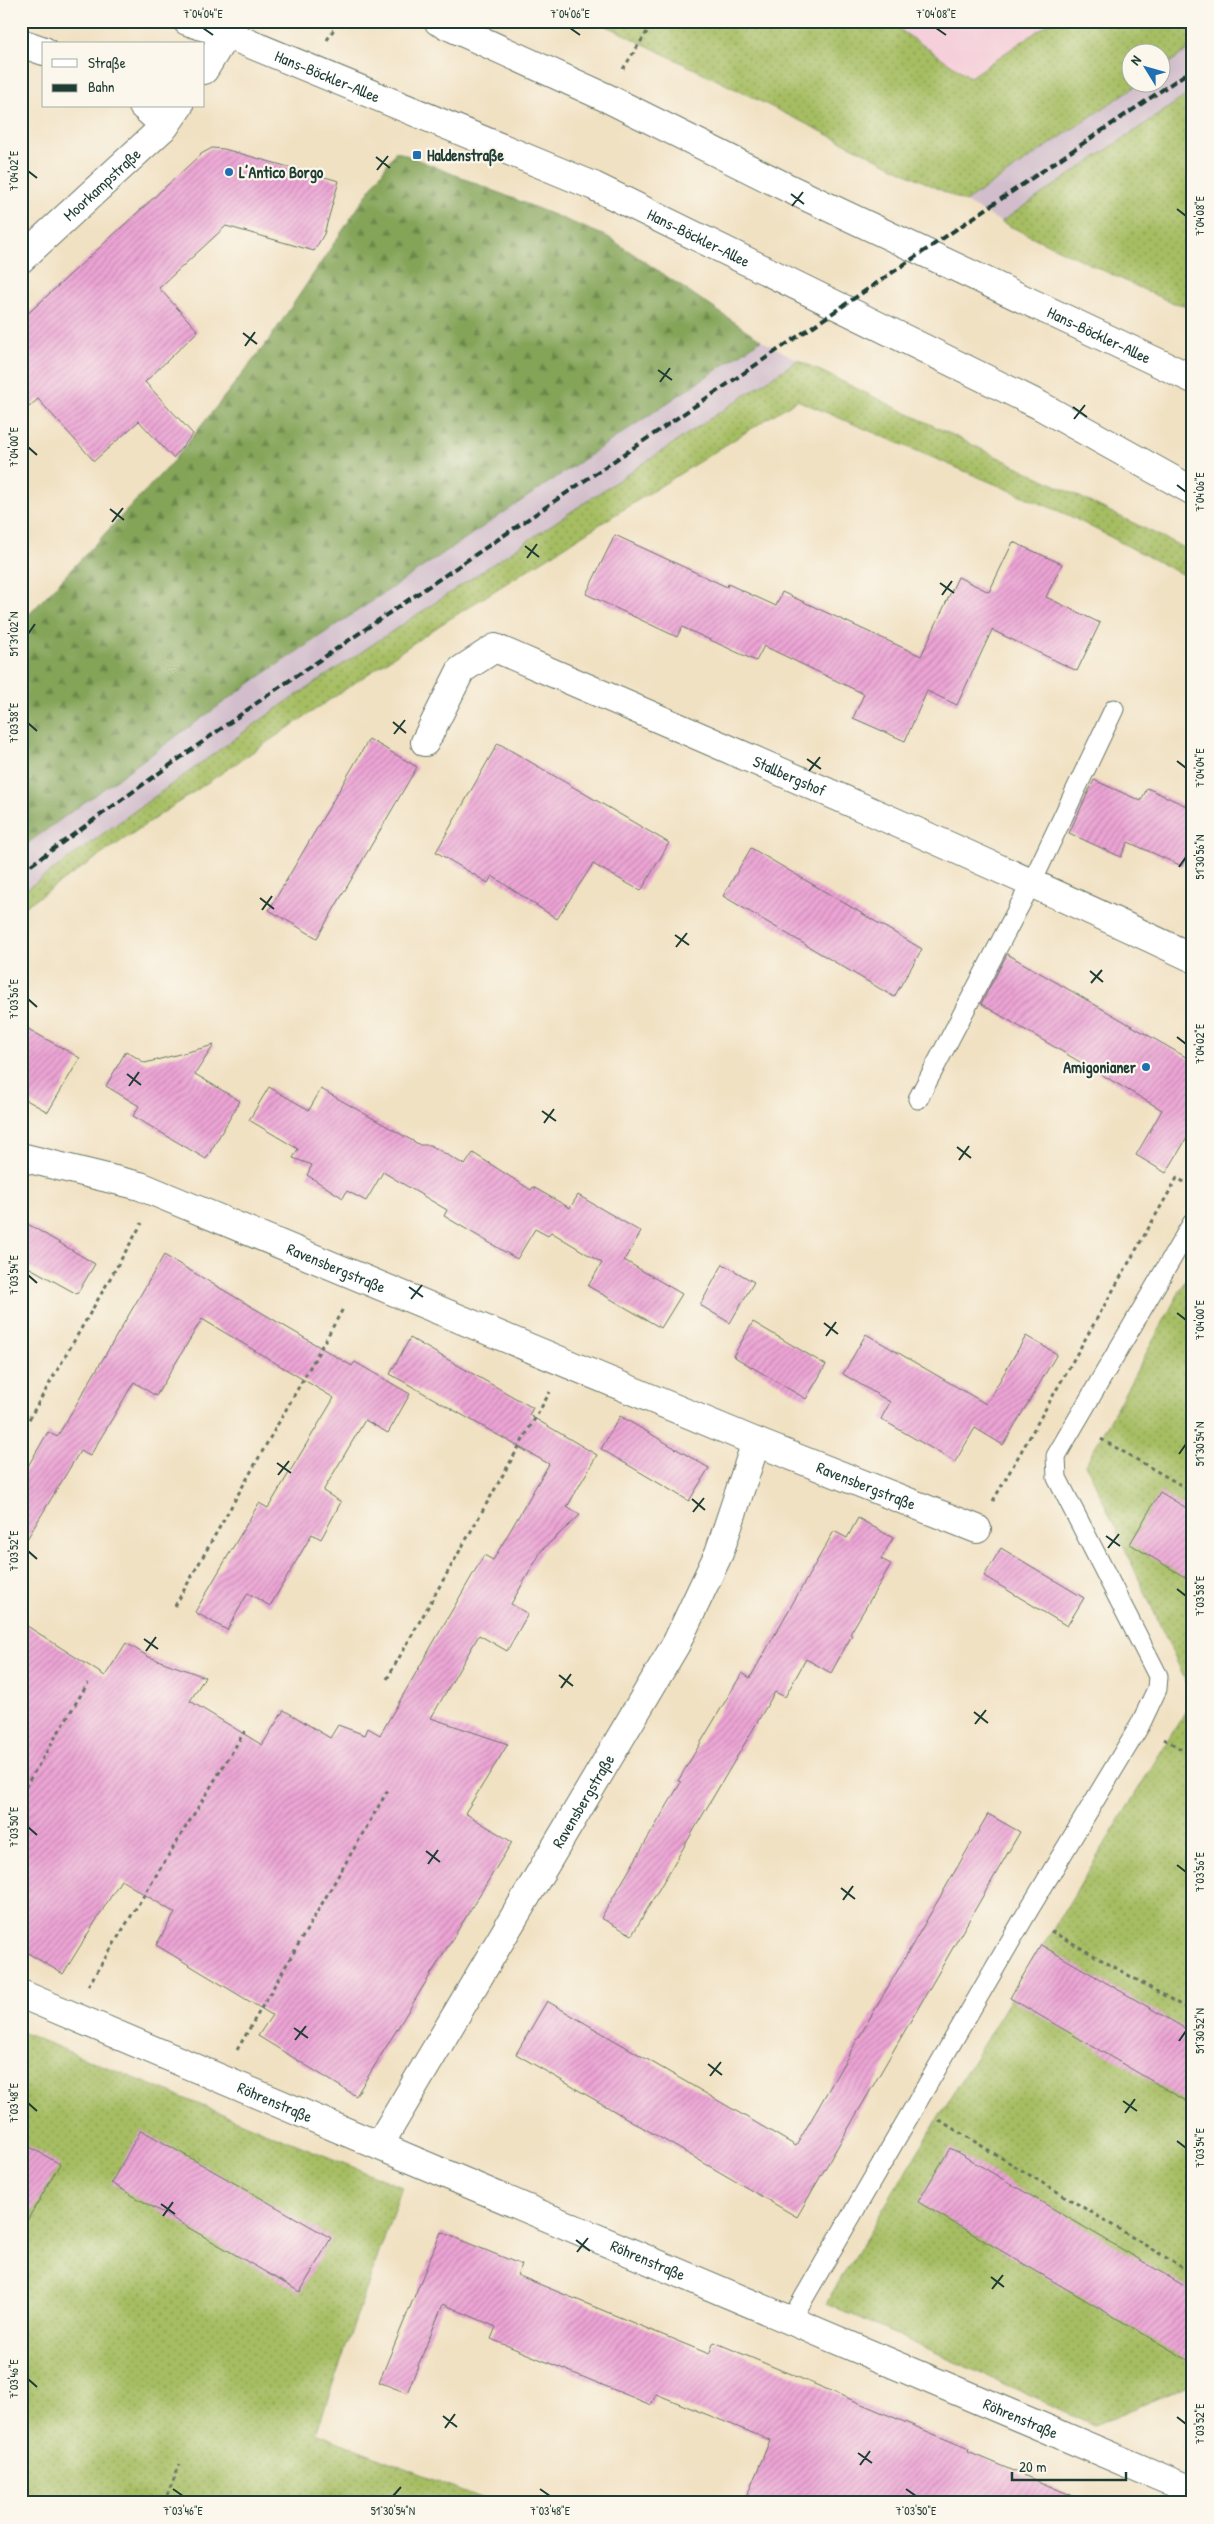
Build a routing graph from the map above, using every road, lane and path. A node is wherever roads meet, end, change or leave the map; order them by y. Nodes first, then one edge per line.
1 (187, 21) edge
2 (438, 21) edge
3 (654, 21) edge
4 (230, 28) edge
5 (21, 43) edge
6 (42, 50) edge
7 (205, 68) edge
8 (607, 98) junction
9 (150, 108) edge
10 (172, 116) edge
11 (21, 259) edge
12 (1193, 379) edge
13 (1193, 492) edge
14 (1114, 709) dead end
15 (425, 742) dead end
16 (1032, 882) junction
17 (1193, 958) edge
18 (918, 1099) dead end
19 (21, 1157) edge
20 (1193, 1187) edge
21 (158, 1194) junction
22 (1193, 1222) edge
23 (361, 1278) junction
24 (566, 1363) junction
25 (1075, 1423) junction
26 (21, 1432) edge
27 (756, 1442) junction
28 (1193, 1492) edge
29 (977, 1529) joint
30 (175, 1606) dead end
31 (387, 1679) dead end
32 (88, 1683) dead end
33 (245, 1731) dead end
34 (388, 1790) dead end
35 (21, 1794) edge
36 (1025, 1916) junction
37 (21, 1994) edge
38 (1193, 2012) edge
39 (70, 2015) junction
40 (220, 2078) junction
41 (915, 2106) junction
42 (379, 2145) junction
43 (1193, 2274) edge
44 (791, 2320) junction
45 (180, 2464) dead end
46 (1193, 2490) edge
47 (164, 2503) edge

1 - 4 street, Hans-Böckler-Allee
2 - 8 street, Hans-Böckler-Allee
3 - 8 path
4 - 7 street
4 - 13 street, Hans-Böckler-Allee
5 - 6 street
8 - 12 street, Hans-Böckler-Allee
9 - 10 street
10 - 11 street, Moorkampstraße
14 - 16 lane
15 - 16 street, Stallbergshof
16 - 17 street, Stallbergshof
16 - 18 lane
19 - 21 street, Ravensbergstraße
20 - 29 path
21 - 23 street, Ravensbergstraße
21 - 26 path
22 - 25 lane
23 - 24 street, Ravensbergstraße
23 - 30 path
24 - 27 street, Ravensbergstraße
24 - 31 path
25 - 28 path
25 - 36 lane
27 - 29 street, Ravensbergstraße
27 - 42 street, Ravensbergstraße
32 - 35 path
33 - 39 path
34 - 40 path
36 - 38 path
36 - 41 lane
37 - 39 street, Röhrenstraße
39 - 40 street, Röhrenstraße
40 - 42 street, Röhrenstraße
41 - 43 path
41 - 44 lane
42 - 44 street, Röhrenstraße
44 - 46 street, Röhrenstraße
45 - 47 path

